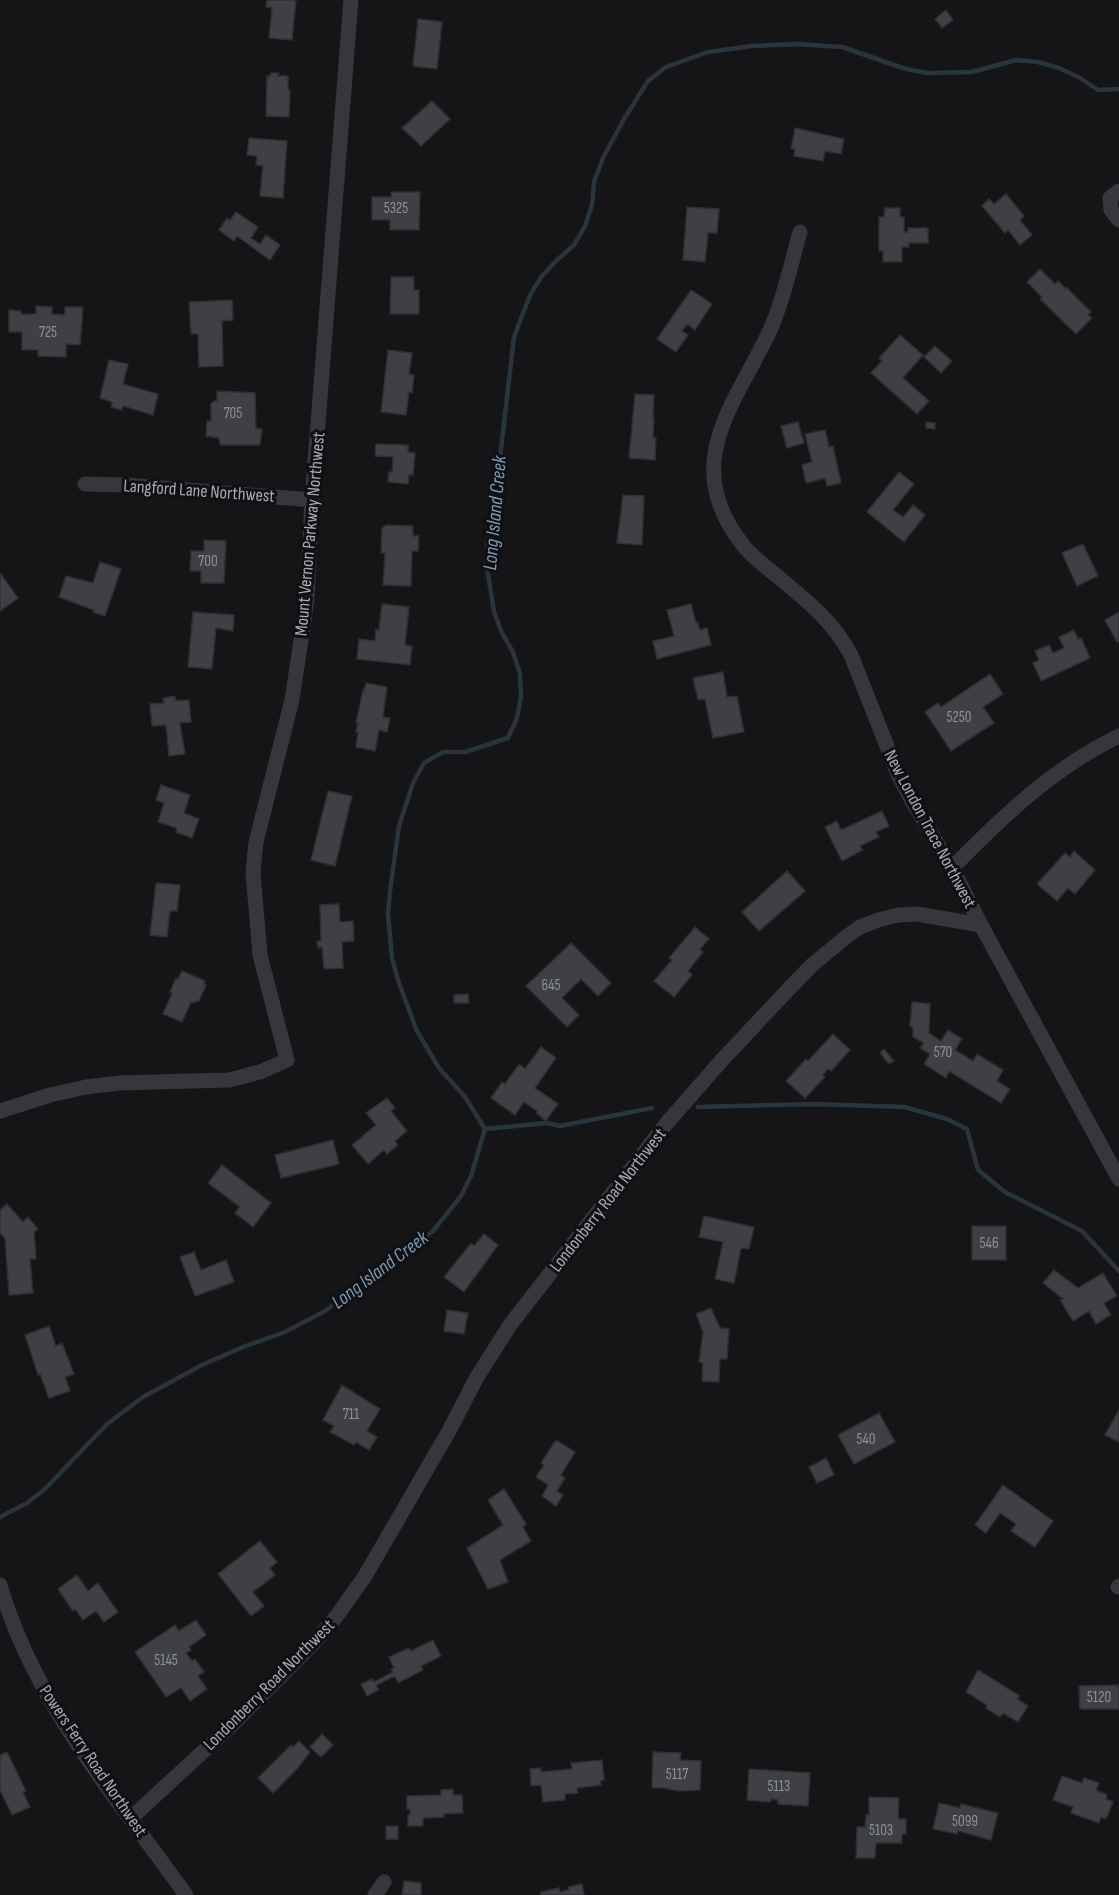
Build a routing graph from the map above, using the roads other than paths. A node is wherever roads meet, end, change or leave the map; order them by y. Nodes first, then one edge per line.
1 (351, 0) edge
2 (1119, 191) edge
3 (1119, 220) edge
4 (800, 232) dead end
5 (85, 484) dead end
6 (312, 500) junction
7 (1119, 736) edge
8 (952, 868) junction
9 (981, 925) junction
10 (0, 1111) edge
11 (1119, 1179) edge
12 (0, 1585) edge
13 (131, 1818) junction
14 (384, 1882) dead end
15 (186, 1895) edge
16 (375, 1895) edge

1 - 6 street, Mount Vernon Parkway Northwest
2 - 3 street
4 - 8 street, New London Trace Northwest
5 - 6 street, Langford Lane Northwest
6 - 10 street, Mount Vernon Parkway Northwest
7 - 8 street
8 - 9 street, New London Trace Northwest
9 - 11 street
9 - 13 street, Londonberry Road Northwest
12 - 13 street, Powers Ferry Road Northwest
13 - 15 street, Powers Ferry Road Northwest
14 - 16 street

